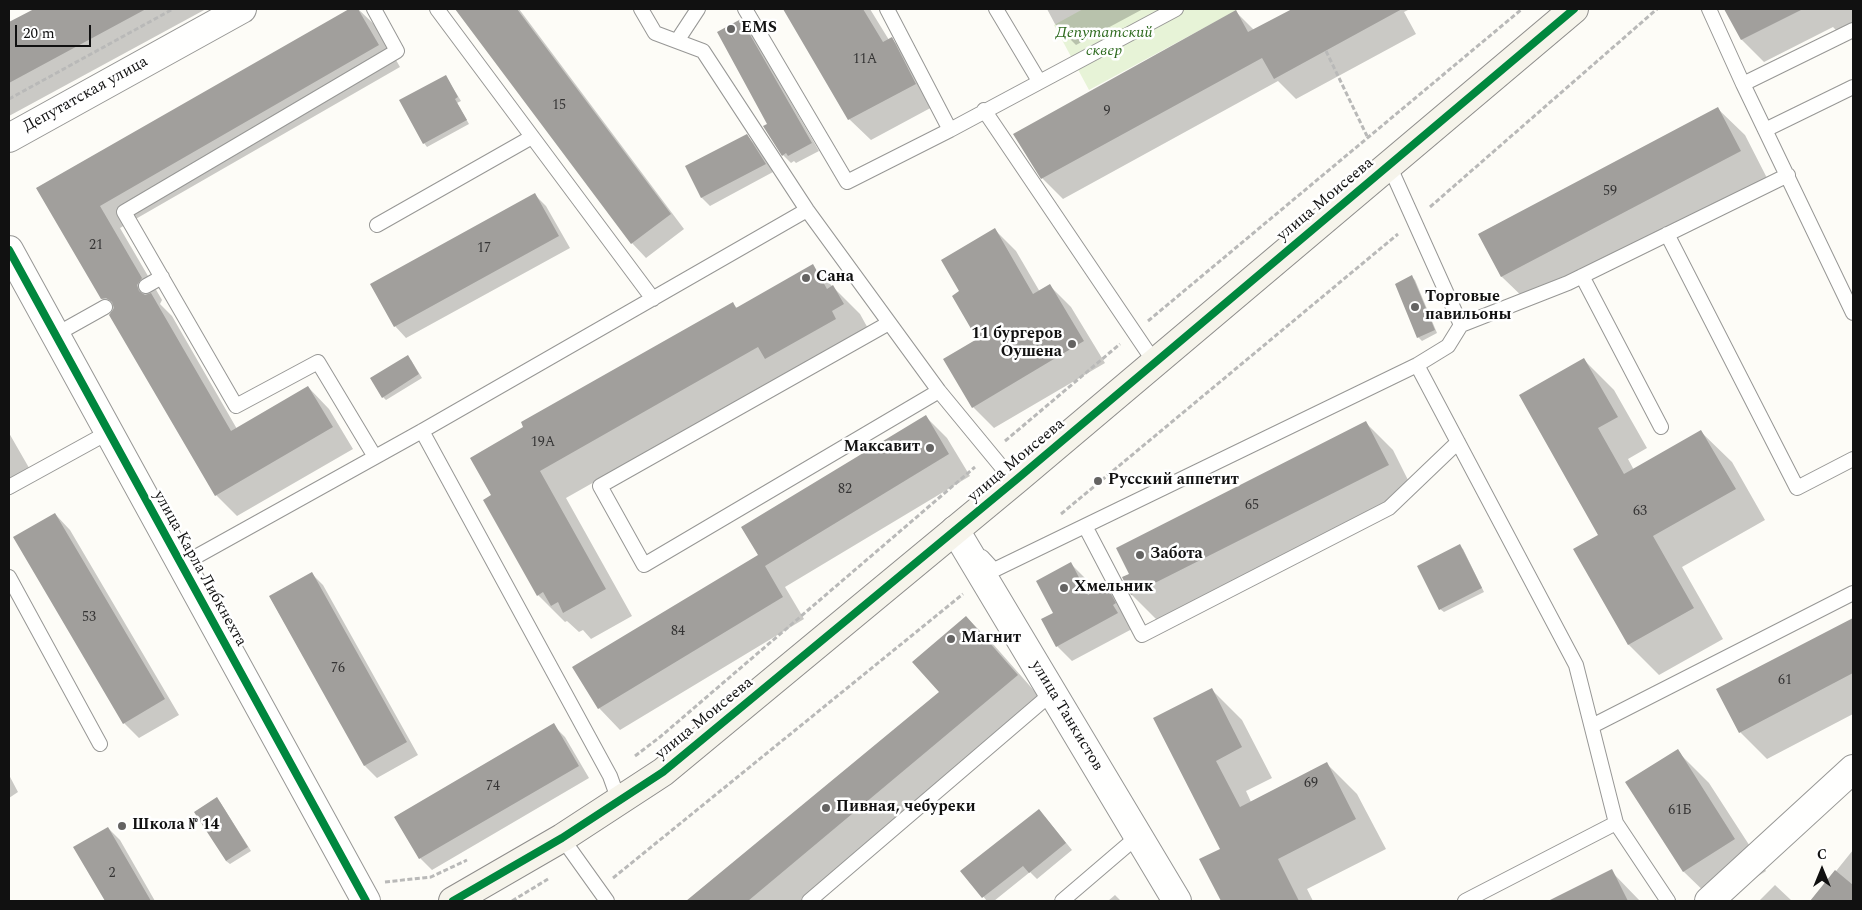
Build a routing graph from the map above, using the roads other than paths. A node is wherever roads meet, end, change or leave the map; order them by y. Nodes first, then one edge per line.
1 (242, 9) edge
2 (374, 9) edge
3 (437, 9) edge
4 (641, 9) edge
5 (698, 9) edge
6 (746, 9) edge
7 (887, 9) edge
8 (996, 9) edge
9 (1176, 9) edge
10 (1574, 9) edge
11 (1709, 9) edge
12 (1853, 30) edge
13 (677, 41) junction
14 (1039, 81) junction
15 (1743, 84) junction
16 (1853, 87) edge
17 (984, 110) junction
18 (950, 130) junction
19 (1765, 130) junction
20 (532, 136) junction
21 (9, 138) edge
22 (1389, 165) junction
23 (1788, 175) junction
24 (807, 210) junction
25 (377, 225) dead end
26 (1667, 234) junction
27 (9, 250) edge
28 (1582, 276) junction
29 (162, 277) junction
30 (146, 286) dead end
31 (653, 299) junction
32 (105, 307) dead end
33 (1853, 313) edge
34 (889, 323) junction
35 (1461, 325) junction
36 (55, 335) junction
37 (1155, 362) junction
38 (1417, 366) junction
39 (939, 391) junction
40 (1661, 428) dead end
41 (422, 431) junction
42 (108, 432) junction
43 (1458, 442) junction
44 (375, 457) junction
45 (1853, 459) edge
46 (1014, 482) junction
47 (9, 487) edge
48 (1085, 526) junction
49 (955, 530) junction
50 (182, 565) junction
51 (9, 576) edge
52 (1853, 593) edge
53 (1052, 693) junction
54 (1592, 726) junction
55 (100, 744) dead end
56 (1852, 773) edge
57 (619, 801) junction
58 (1616, 822) junction
59 (1138, 836) junction
60 (562, 838) junction
61 (361, 893) edge
62 (452, 901) edge
63 (607, 901) edge
64 (809, 901) edge
65 (1062, 901) edge
66 (1177, 901) edge
67 (1465, 901) edge
68 (1668, 901) edge
69 (1708, 901) edge

1 - 21 street, Депутатская улица
2 - 29 lane
3 - 20 lane
4 - 13 lane
5 - 13 lane
6 - 18 lane
7 - 18 lane
8 - 14 lane
9 - 14 lane
10 - 22 street, улица Моисеева
11 - 15 lane
12 - 15 lane
13 - 24 lane
14 - 17 lane
15 - 19 lane
16 - 19 lane
17 - 18 lane
17 - 37 lane
19 - 23 lane
20 - 25 lane
20 - 31 lane
22 - 35 lane
22 - 37 street, улица Моисеева
23 - 26 lane
23 - 33 lane
24 - 31 lane
24 - 34 lane
26 - 28 lane
26 - 45 lane
27 - 36 street, улица Карла Либкнехта
28 - 35 lane
28 - 40 lane
29 - 30 lane
29 - 44 lane
31 - 41 lane
32 - 36 lane
34 - 39 lane
34 - 39 lane
35 - 38 lane
36 - 42 street, улица Карла Либкнехта
37 - 46 street, улица Моисеева
38 - 43 lane
38 - 48 lane
39 - 46 lane
41 - 44 lane
41 - 57 lane
42 - 47 lane
42 - 50 street, улица Карла Либкнехта
43 - 48 lane
43 - 54 lane
44 - 50 lane
46 - 49 street, улица Моисеева
48 - 49 lane
49 - 53 street, улица Танкистов
49 - 57 street, улица Моисеева
50 - 61 street, улица Карла Либкнехта
51 - 55 lane
52 - 54 lane
53 - 59 street, улица Танкистов
53 - 64 lane
54 - 58 lane
56 - 69 street
57 - 60 street, улица Моисеева
58 - 67 lane
58 - 68 lane
59 - 65 lane
59 - 66 street, улица Танкистов
60 - 62 street, улица Моисеева
60 - 63 lane

